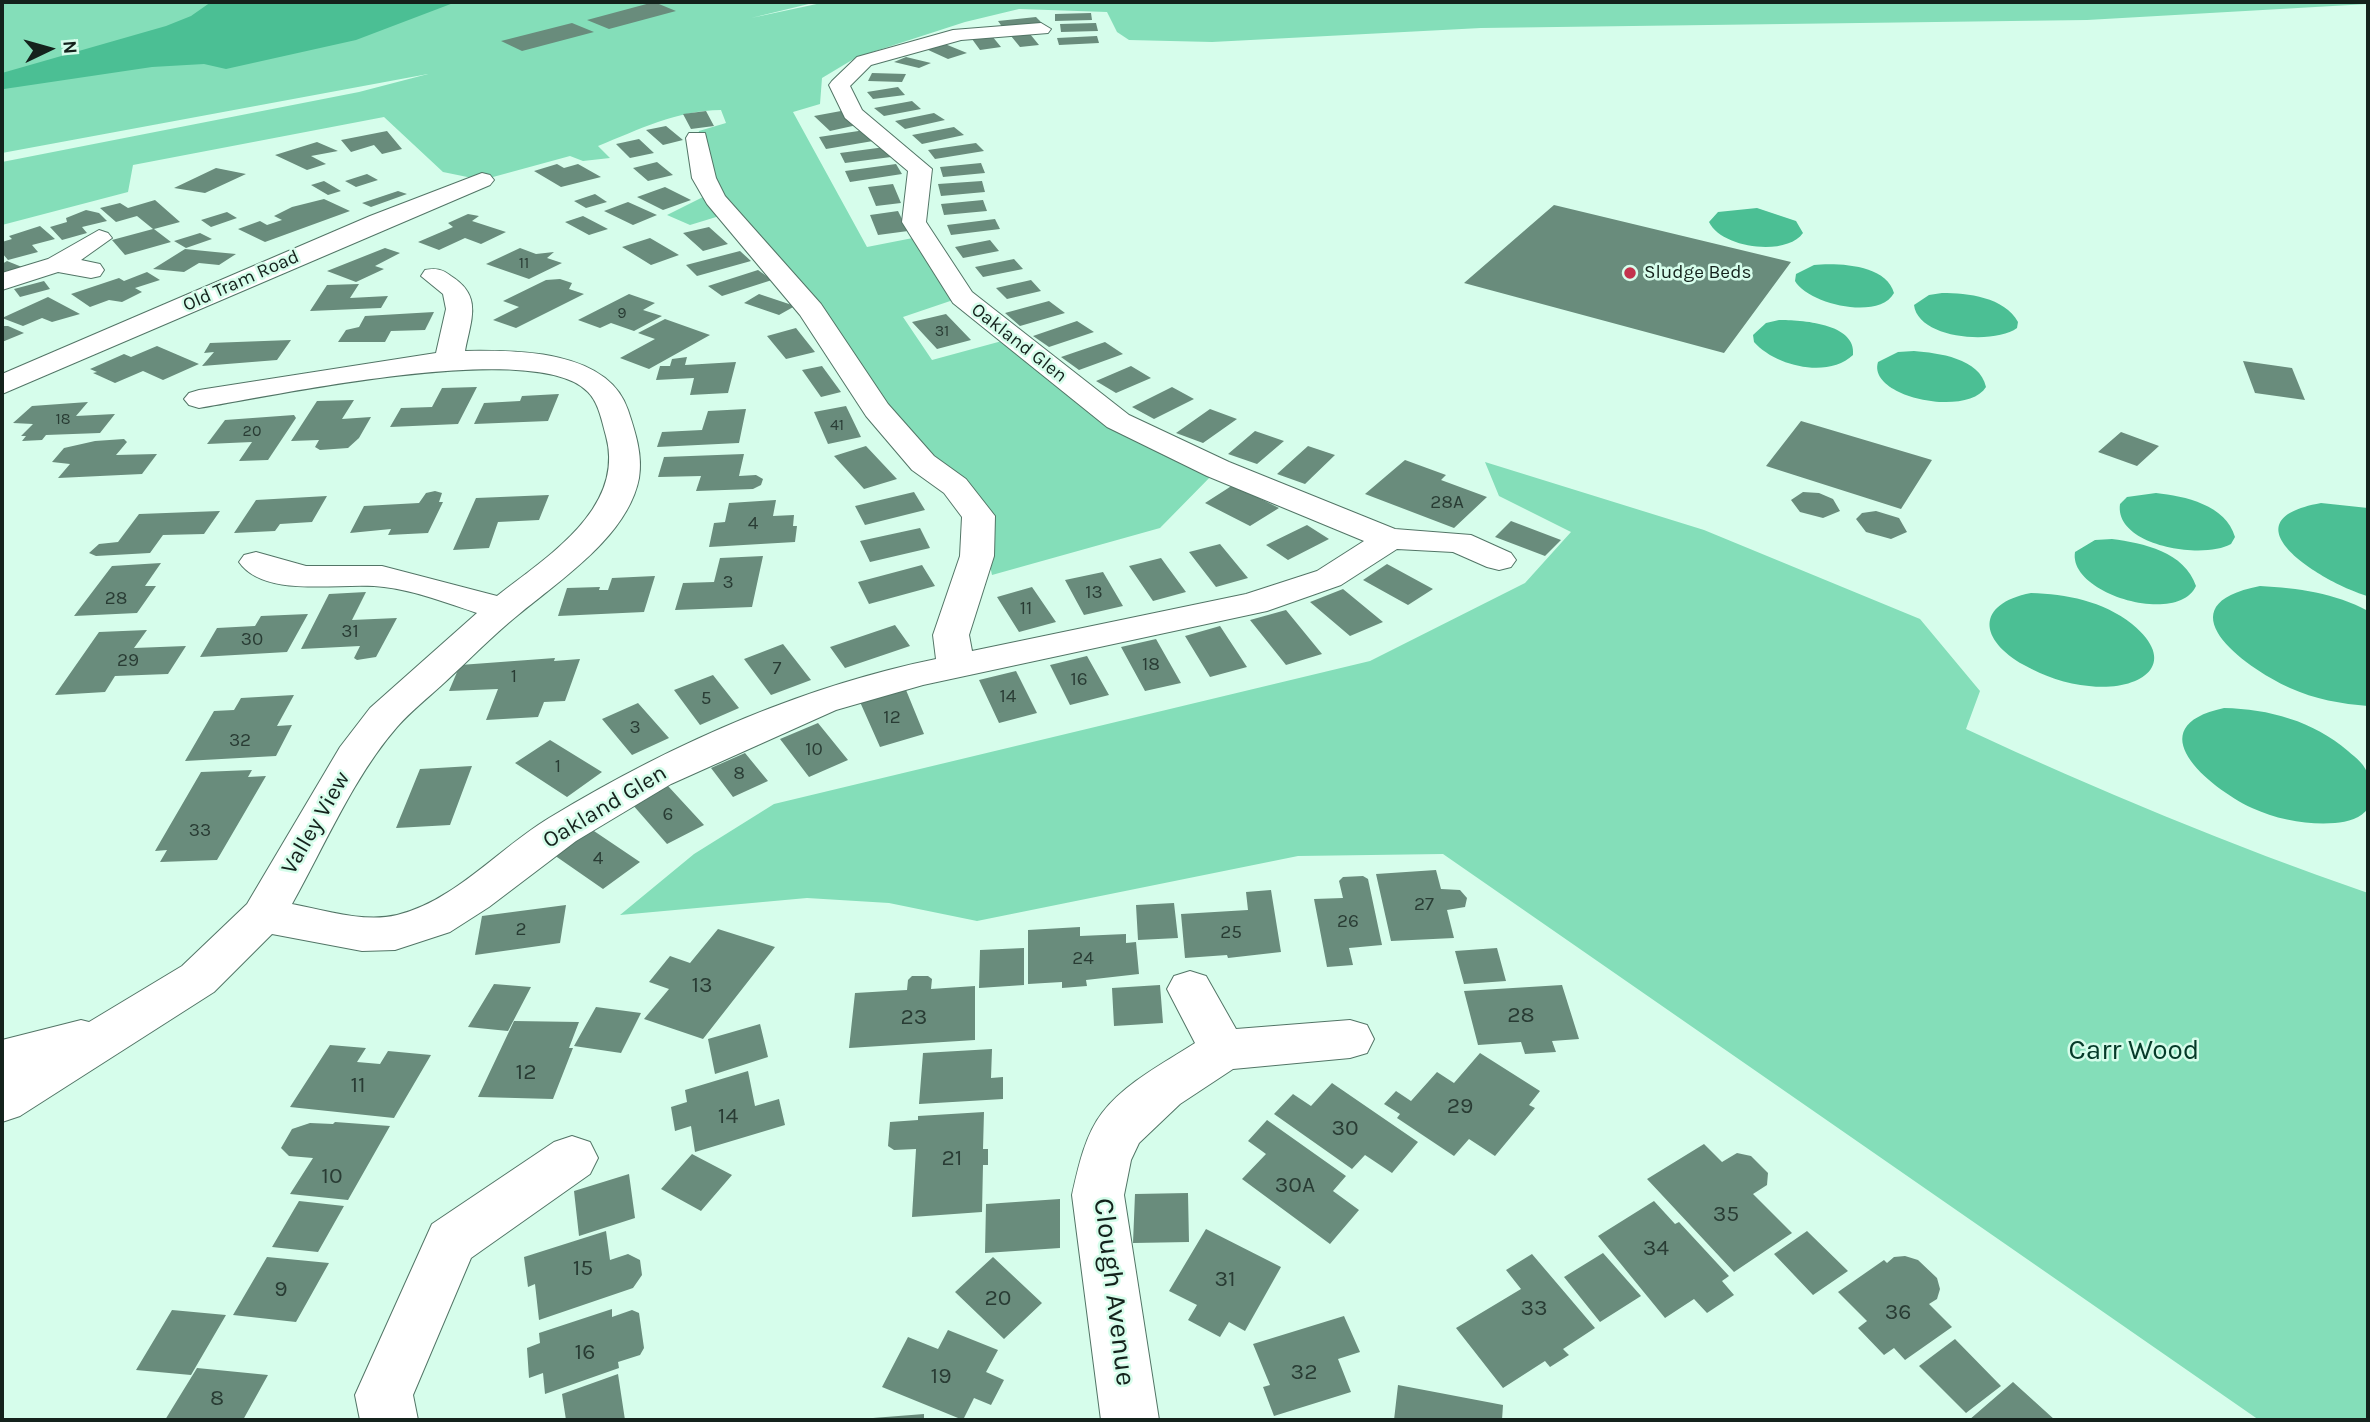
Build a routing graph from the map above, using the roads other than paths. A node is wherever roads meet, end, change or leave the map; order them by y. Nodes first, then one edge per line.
1 (1041, 29) dead end
2 (697, 138) dead end
3 (482, 180) dead end
4 (99, 238) dead end
5 (57, 264) junction
6 (91, 270) dead end
7 (434, 276) dead end
8 (2, 282) edge
9 (449, 360) junction
10 (2, 385) edge
11 (199, 399) dead end
12 (1390, 539) junction
13 (1499, 560) dead end
14 (256, 562) dead end
15 (503, 609) junction
16 (955, 666) junction
17 (263, 916) junction
18 (1190, 989) dead end
19 (123, 1026) junction
20 (1350, 1039) dead end
21 (1223, 1051) junction
22 (2, 1060) edge
23 (2, 1101) edge
24 (572, 1158) dead end
25 (388, 1420) edge
26 (1130, 1420) edge

1 - 12 street, Oakland Glen
2 - 16 street
3 - 10 street, Old Tram Road
4 - 5 street
5 - 6 street
5 - 8 street
7 - 9 street
9 - 11 street, Valley View
9 - 15 street, Valley View
12 - 13 street, Oakland Glen
12 - 16 street, Oakland Glen
14 - 15 street
15 - 17 street, Valley View
16 - 17 street, Oakland Glen
17 - 19 street, Valley View
18 - 21 street
19 - 22 street, Valley View
19 - 23 street, Valley View
20 - 21 street, Clough Avenue
21 - 26 street, Clough Avenue
24 - 25 street

